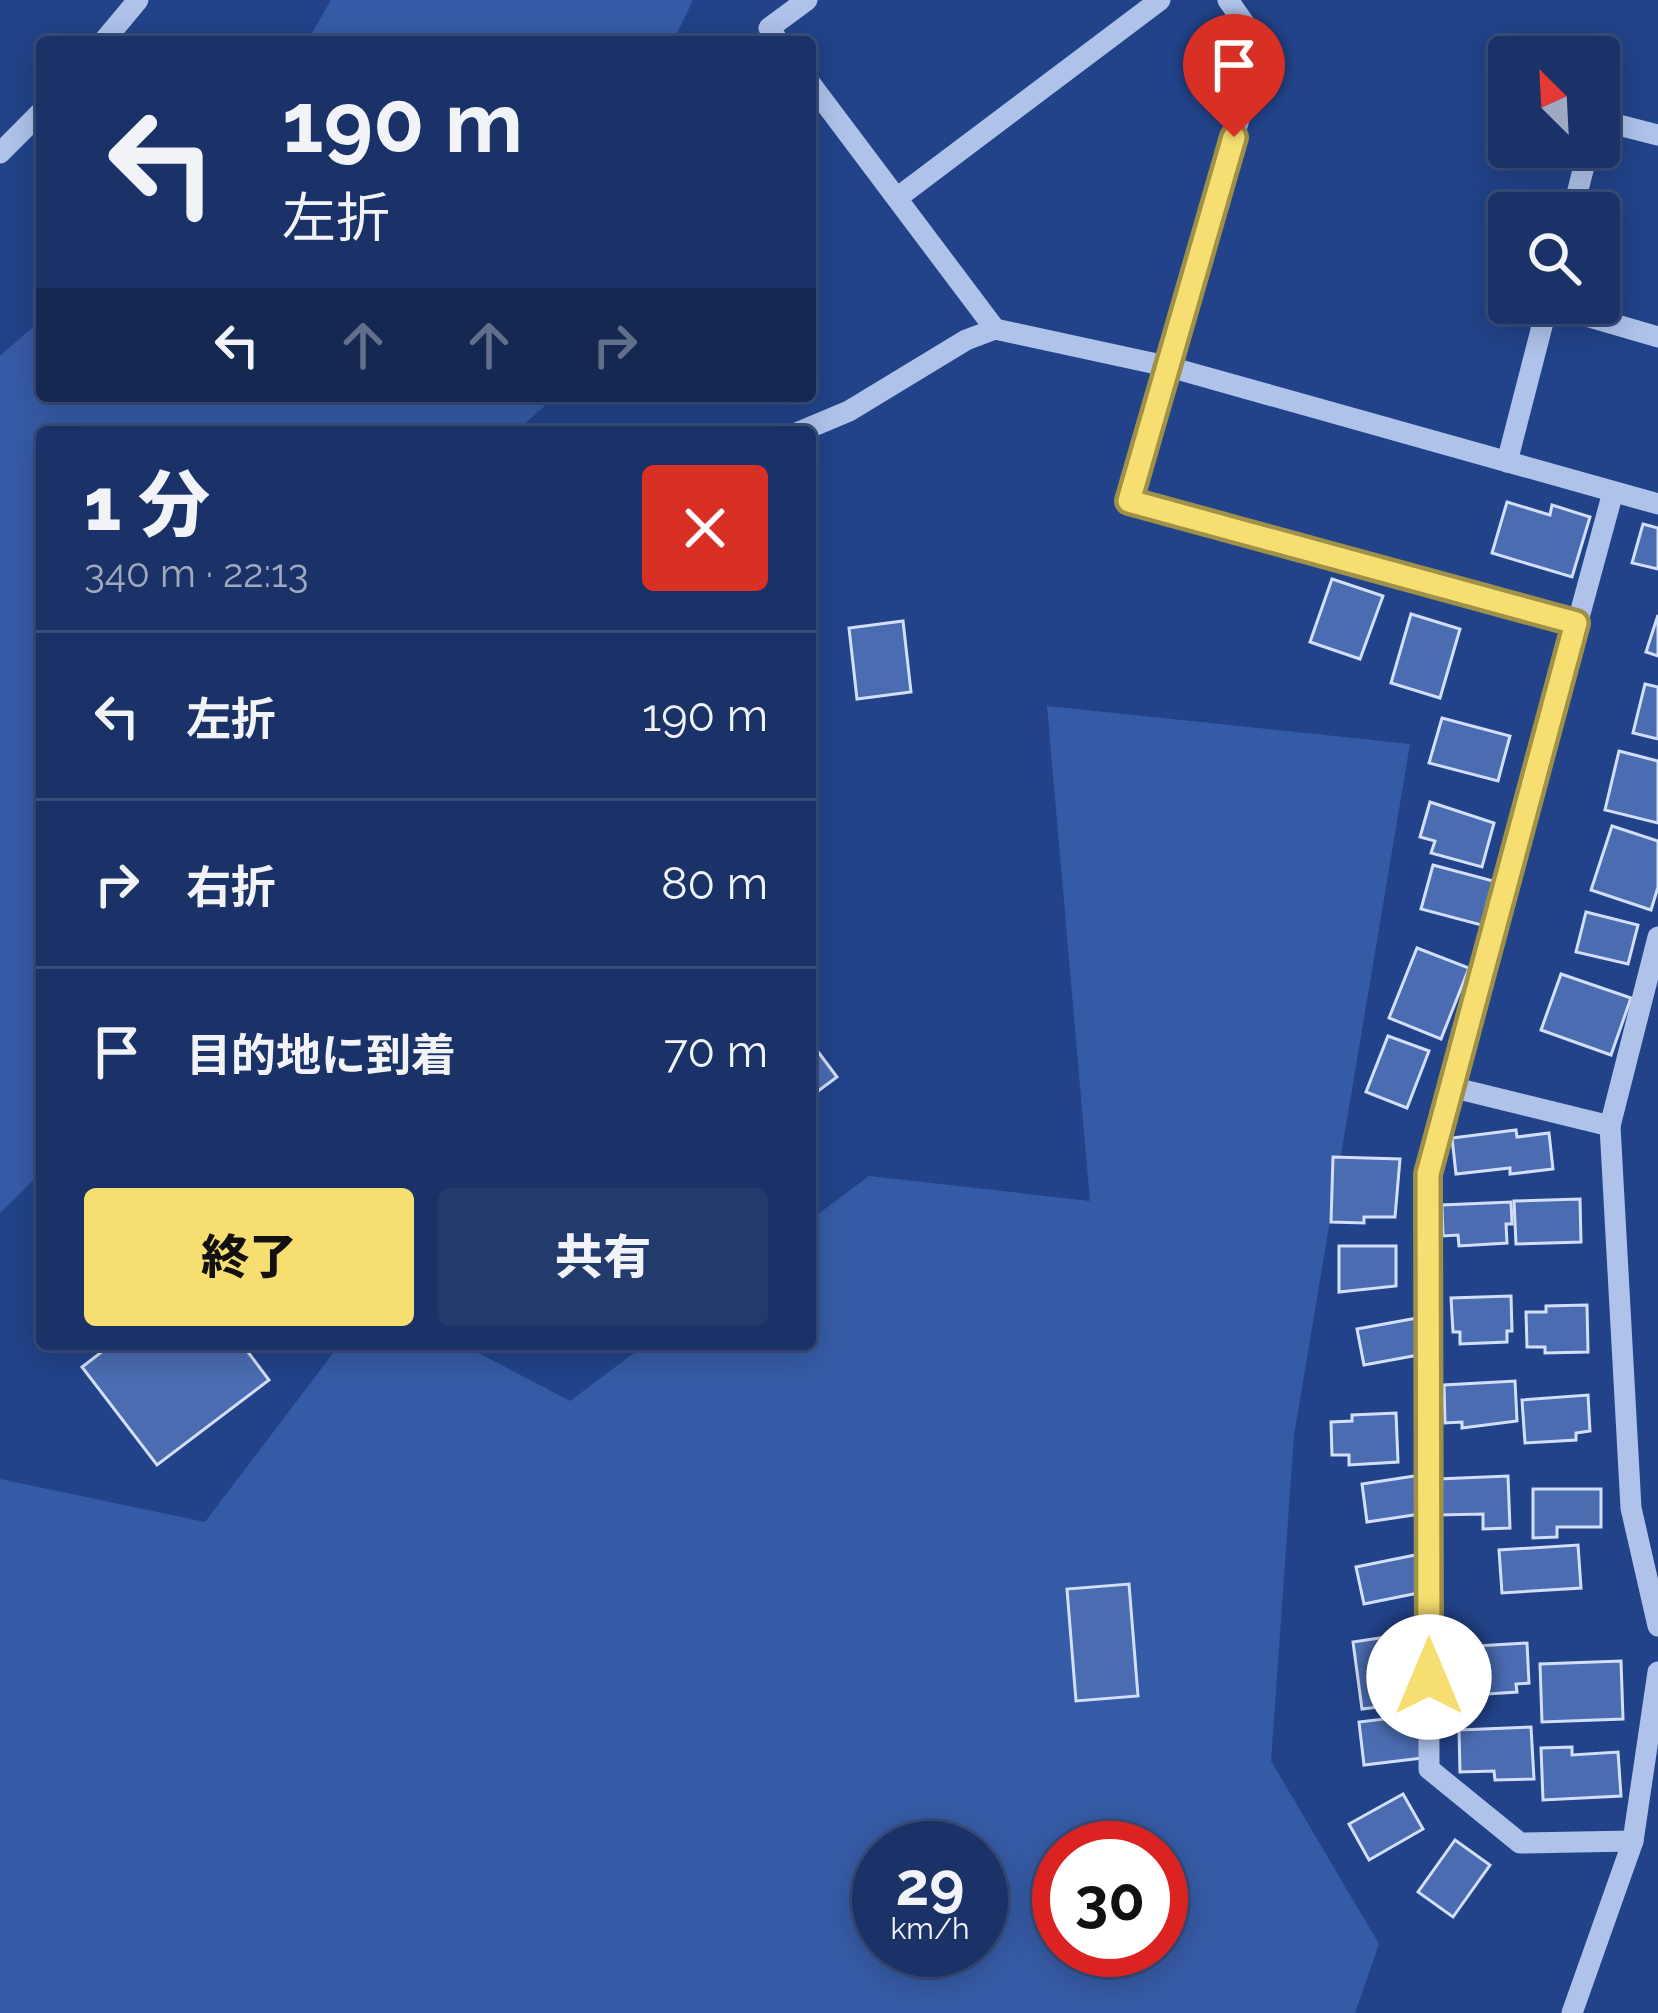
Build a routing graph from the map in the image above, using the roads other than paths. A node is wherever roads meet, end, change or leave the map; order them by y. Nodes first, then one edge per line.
1 (137, 0) edge
2 (807, 0) edge
3 (1160, 0) edge
4 (1228, 0) edge
5 (108, 36) edge
6 (775, 36) edge
7 (816, 91) edge
8 (36, 117) edge
9 (1620, 125) edge
10 (1658, 135) edge
11 (0, 153) edge
12 (897, 198) junction
13 (1543, 324) edge
14 (1613, 324) edge
15 (994, 329) junction
16 (1658, 338) edge
17 (1166, 367) junction
18 (814, 426) edge
19 (1507, 462) junction
20 (1613, 492) junction
21 (1658, 504) edge
22 (1576, 623) junction
23 (1658, 937) edge
24 (1451, 1087) junction
25 (1610, 1126) junction
26 (1658, 1626) edge
27 (1658, 1672) edge
28 (1633, 1841) junction
29 (1572, 2013) edge

1 - 5 street
2 - 6 street
3 - 12 street
4 - 17 street
7 - 12 street
8 - 11 street
9 - 10 street
12 - 15 street
13 - 19 street
14 - 16 street
15 - 17 street
15 - 18 street
17 - 19 street
17 - 22 street
19 - 20 street
20 - 21 street
20 - 22 street
22 - 24 street
23 - 25 street
24 - 25 street
24 - 28 street
25 - 26 street
27 - 28 street
28 - 29 street

